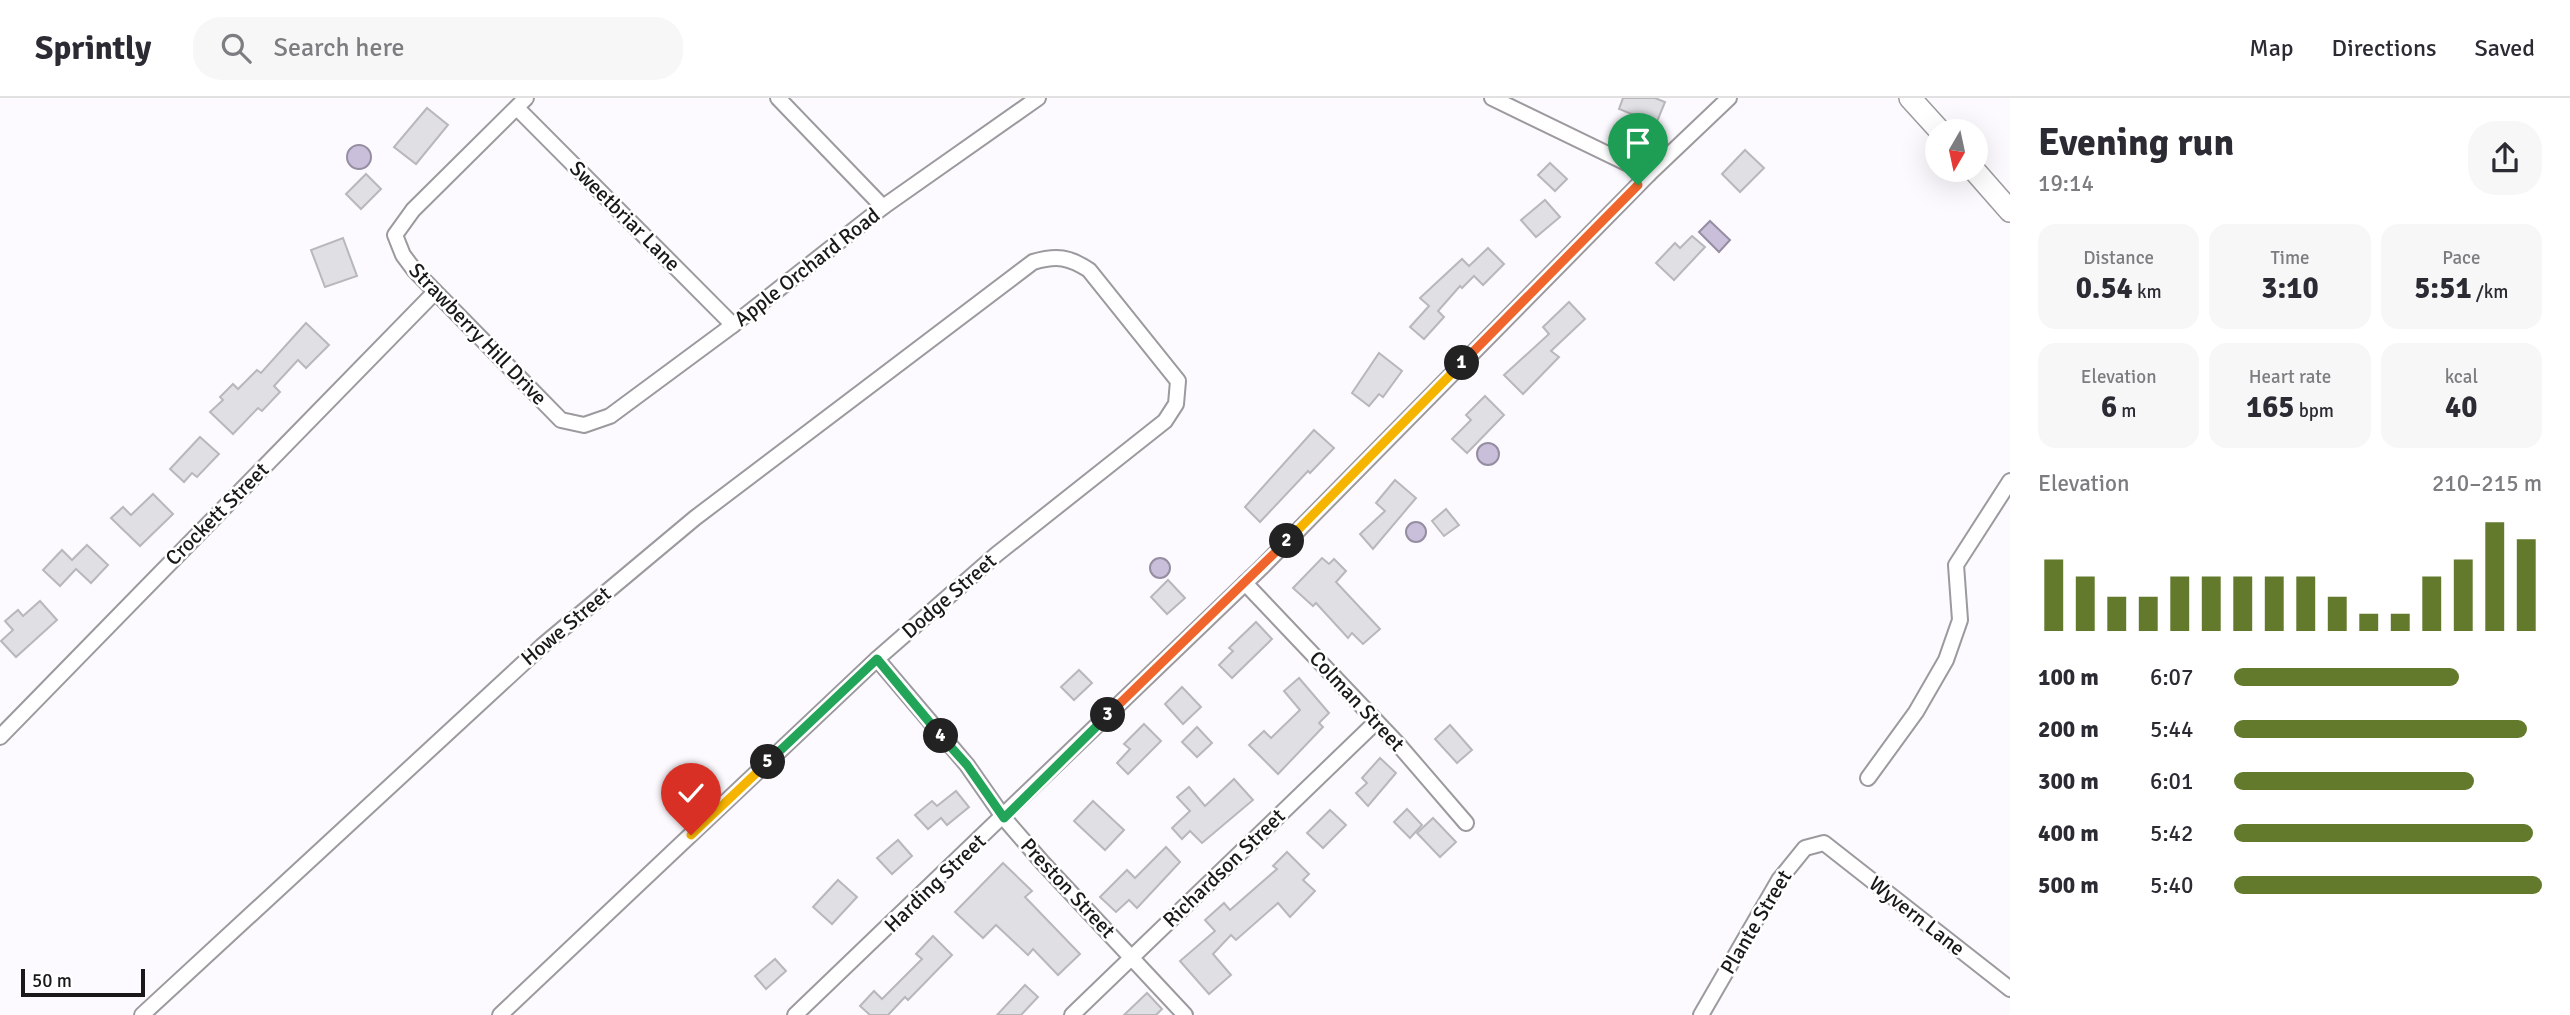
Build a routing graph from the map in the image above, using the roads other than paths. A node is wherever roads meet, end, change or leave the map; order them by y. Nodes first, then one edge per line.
1 (778, 98) edge
2 (1038, 98) edge
3 (1492, 98) edge
4 (1729, 98) edge
5 (1910, 98) edge
6 (522, 103) edge
7 (1929, 119) edge
8 (1649, 174) junction
9 (1985, 182) edge
10 (883, 207) junction
11 (2010, 211) edge
12 (435, 292) junction
13 (733, 325) junction
14 (1178, 382) joint
15 (572, 425) joint
16 (2010, 481) edge
17 (1245, 583) junction
18 (877, 659) junction
19 (1376, 722) junction
20 (0, 737) edge
21 (1868, 778) dead end
22 (1004, 818) junction
23 (1466, 822) dead end
24 (1824, 843) joint
25 (1132, 957) junction
26 (2010, 989) edge
27 (142, 1015) edge
28 (500, 1015) edge
29 (795, 1015) edge
30 (1072, 1015) edge
31 (1185, 1015) edge
32 (1701, 1015) edge

1 - 10 street
2 - 10 street, Apple Orchard Road
3 - 8 street
4 - 8 street, Harding Street
5 - 7 street
6 - 12 street, Strawberry Hill Drive
6 - 13 street, Sweetbriar Lane
8 - 17 street, Harding Street
9 - 11 street
10 - 13 street, Apple Orchard Road
12 - 15 street, Strawberry Hill Drive
12 - 20 street, Crockett Street
13 - 15 street, Apple Orchard Road
14 - 18 street, Dodge Street
14 - 27 street, Howe Street
16 - 21 street
17 - 19 street, Colman Street
17 - 22 street, Harding Street
18 - 22 street, Preston Street
18 - 28 street, Dodge Street
19 - 23 street, Colman Street
19 - 25 street, Richardson Street
22 - 25 street, Preston Street
22 - 29 street, Harding Street
24 - 26 street, Wyvern Lane
24 - 32 street, Plante Street
25 - 30 street, Richardson Street
25 - 31 street, Preston Street

